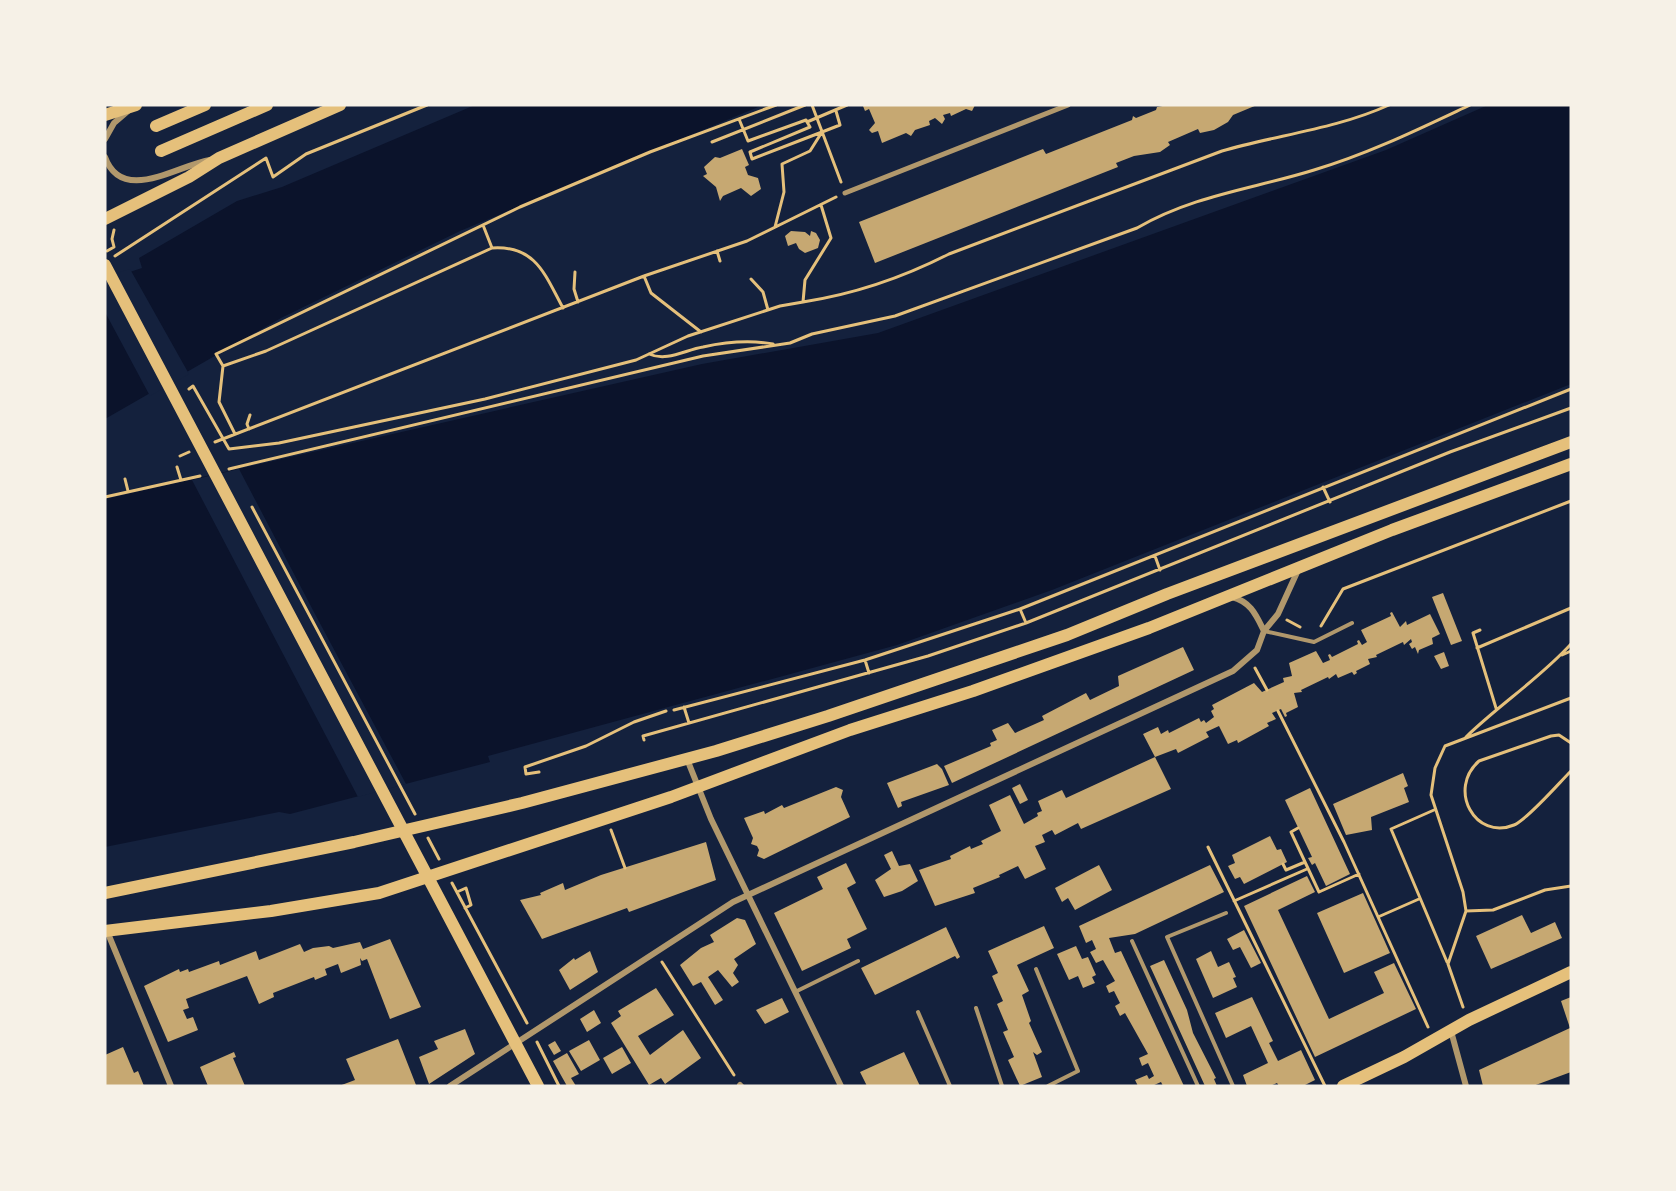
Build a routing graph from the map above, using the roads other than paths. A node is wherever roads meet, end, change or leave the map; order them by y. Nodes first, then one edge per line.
1 (137, 105) edge
2 (205, 105) edge
3 (267, 105) edge
4 (340, 105) edge
5 (1068, 105) edge
6 (105, 115) edge
7 (156, 126) dead end
8 (105, 139) edge
9 (161, 151) dead end
10 (105, 157) edge
11 (219, 158) junction
12 (845, 193) road end
13 (105, 219) edge
14 (110, 261) edge
15 (1571, 442) edge
16 (1571, 464) edge
17 (1300, 566) junction
18 (1226, 595) junction
19 (1352, 623) dead end
20 (1264, 631) junction
21 (687, 758) junction
22 (700, 787) junction
23 (105, 893) edge
24 (747, 895) junction
25 (1226, 913) dead end
26 (106, 931) edge
27 (1132, 940) dead end
28 (858, 960) dead end
29 (1036, 969) dead end
30 (1571, 972) edge
31 (797, 991) junction
32 (976, 1008) dead end
33 (918, 1012) dead end
34 (1450, 1030) junction
35 (171, 1086) edge
36 (450, 1086) edge
37 (538, 1086) edge
38 (841, 1086) edge
39 (950, 1086) edge
40 (1002, 1086) edge
41 (1048, 1086) edge
42 (1198, 1086) edge
43 (1233, 1086) edge
44 (1343, 1086) edge
45 (1466, 1086) edge

1 - 6 main road
1 - 8 street
2 - 7 main road
3 - 9 main road
4 - 11 main road
5 - 12 street
10 - 11 street
11 - 13 main road
14 - 37 main road
15 - 21 main road
16 - 17 main road
17 - 18 main road
17 - 20 street
18 - 20 street
18 - 22 main road
19 - 20 lane
20 - 24 street
21 - 22 street
21 - 23 main road
22 - 24 street
22 - 26 main road
24 - 31 street
24 - 36 street
25 - 43 lane
26 - 35 street
27 - 42 lane
28 - 31 lane
29 - 41 lane
30 - 34 main road
31 - 38 street
32 - 40 lane
33 - 39 lane
34 - 44 main road
34 - 45 street

